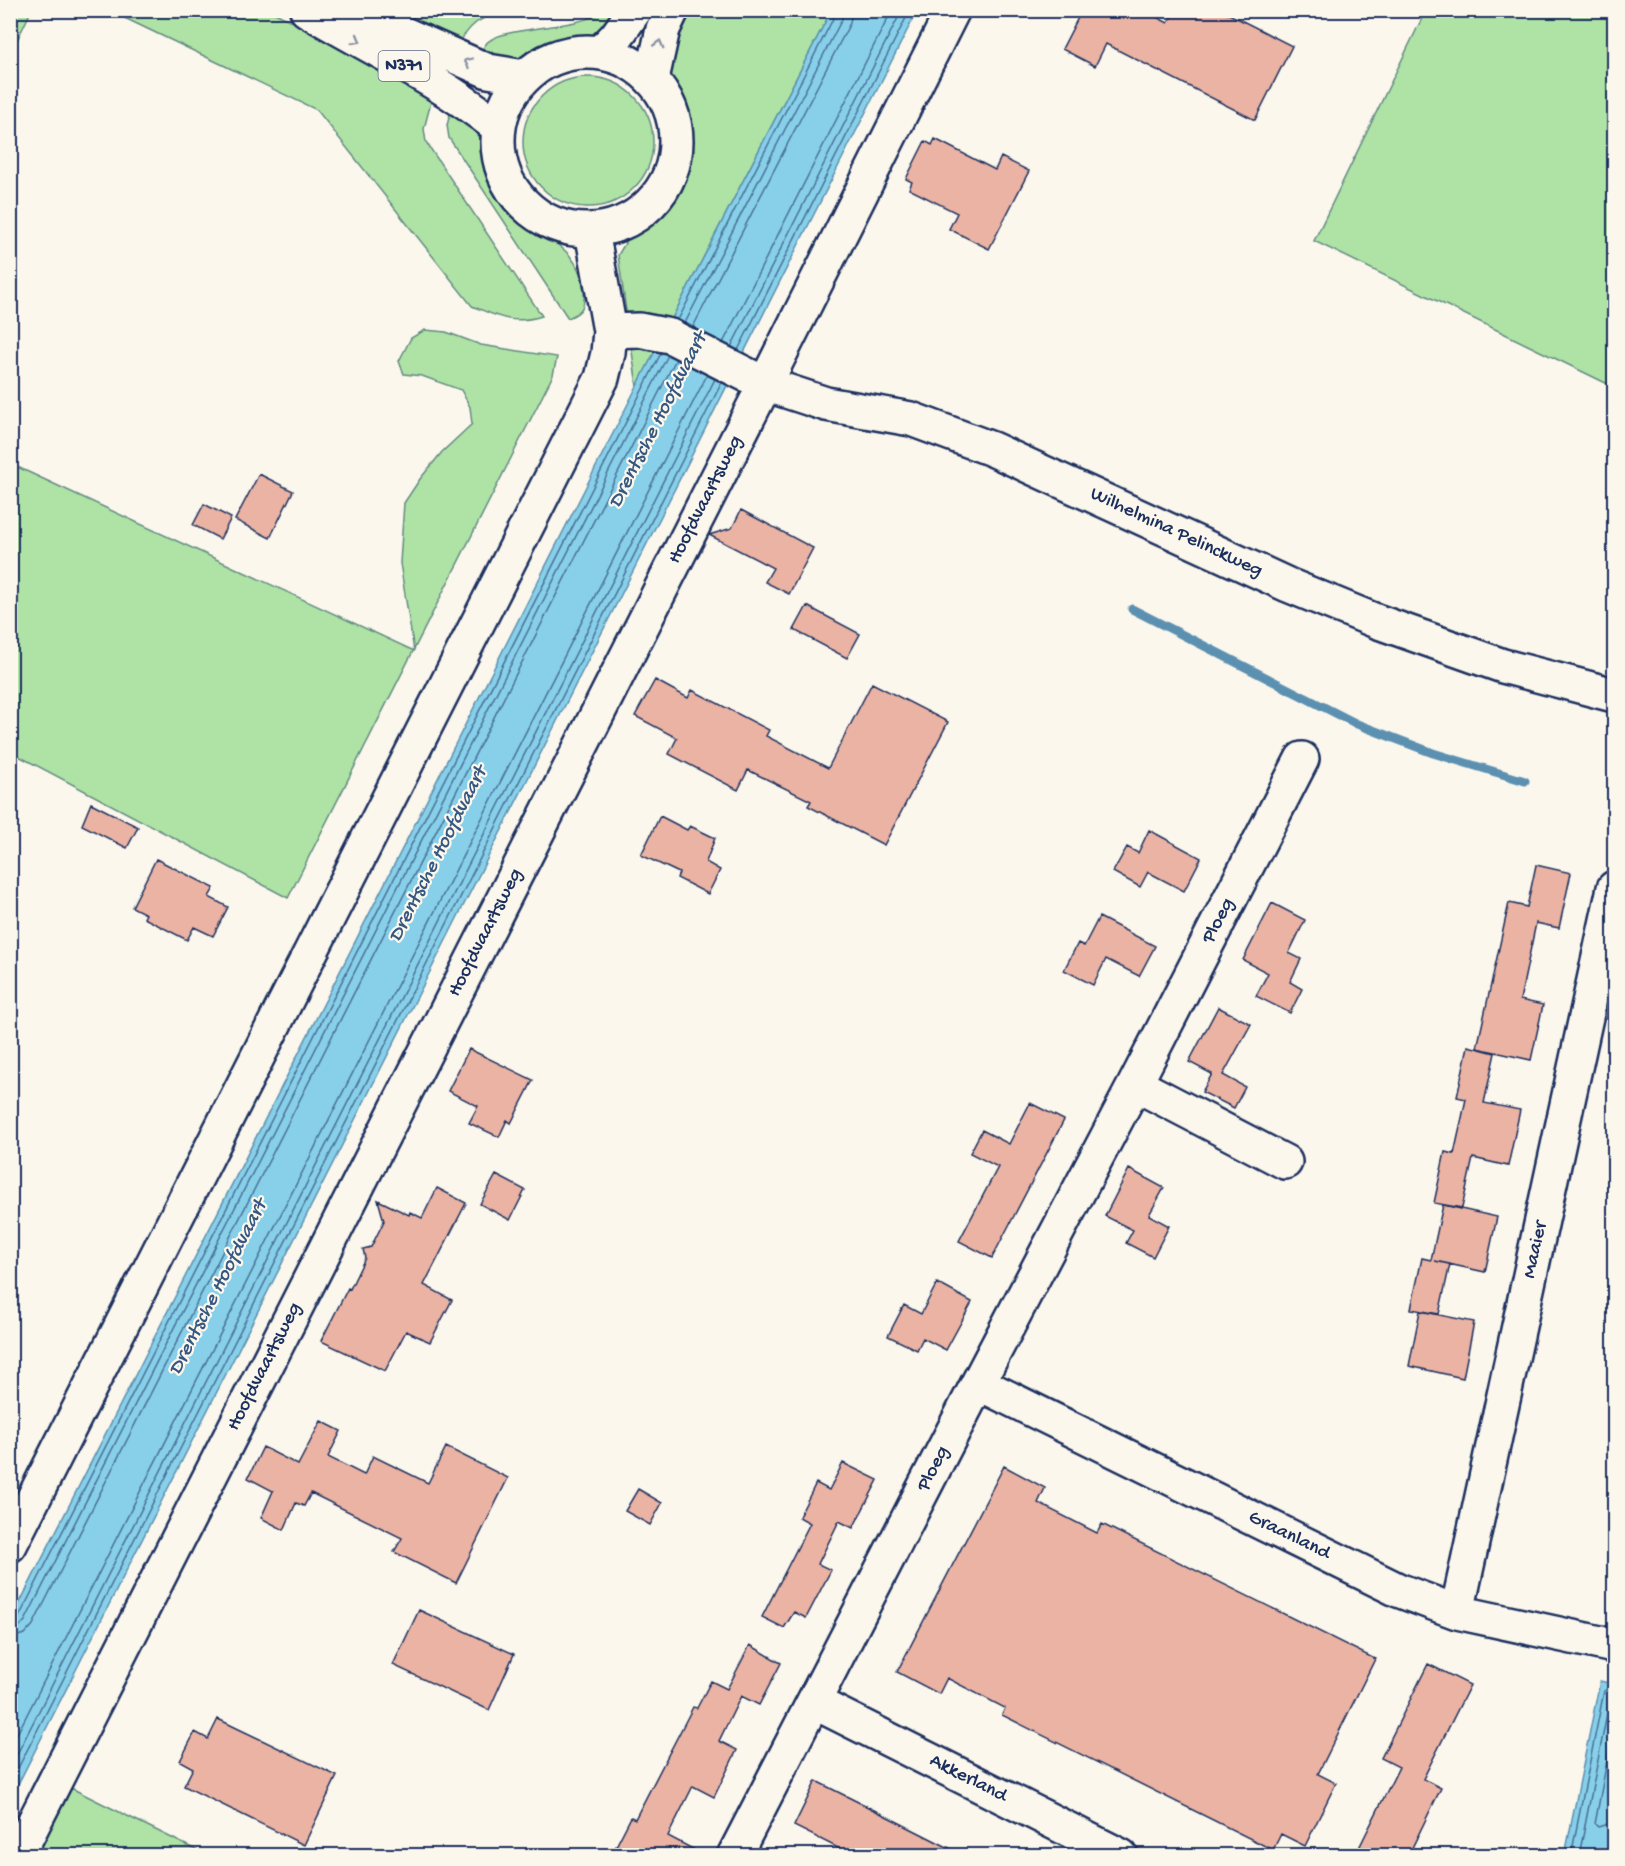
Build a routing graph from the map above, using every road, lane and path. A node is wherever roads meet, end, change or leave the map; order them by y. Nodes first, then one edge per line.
1 (307, 10) edge
2 (350, 10) edge
3 (634, 10) edge
4 (672, 10) edge
5 (953, 10) edge
6 (602, 52) junction
7 (524, 77) junction
8 (652, 79) junction
9 (498, 127) junction
10 (592, 231) junction
11 (610, 331) junction
12 (752, 377) junction
13 (1614, 695) edge
14 (1302, 759) dead end
15 (1614, 888) edge
16 (1135, 1084) junction
17 (1286, 1162) dead end
18 (978, 1383) junction
19 (10, 1545) edge
20 (1457, 1612) junction
21 (1614, 1646) edge
22 (814, 1702) junction
23 (1117, 1855) edge
24 (17, 1856) edge
25 (734, 1856) edge

1 -> 9 street, N371
7 -> 2 street, N371
3 - 6 street
8 -> 4 street
5 - 12 street, Hoofdvaartsweg
6 - 7 street
6 - 8 street
7 - 9 street
8 - 10 street
9 - 10 street
10 - 11 street
11 - 12 street, Wilhelmina Pelinckweg
11 - 19 street
12 - 13 street, Wilhelmina Pelinckweg
12 - 24 street, Hoofdvaartsweg
14 - 16 street, Ploeg
15 - 20 street, Maaier
16 - 17 street
16 - 18 street, Ploeg
18 - 20 street, Graanland
18 - 22 street, Ploeg
20 - 21 street, Graanland
22 - 23 street, Akkerland
22 - 25 street, Ploeg

